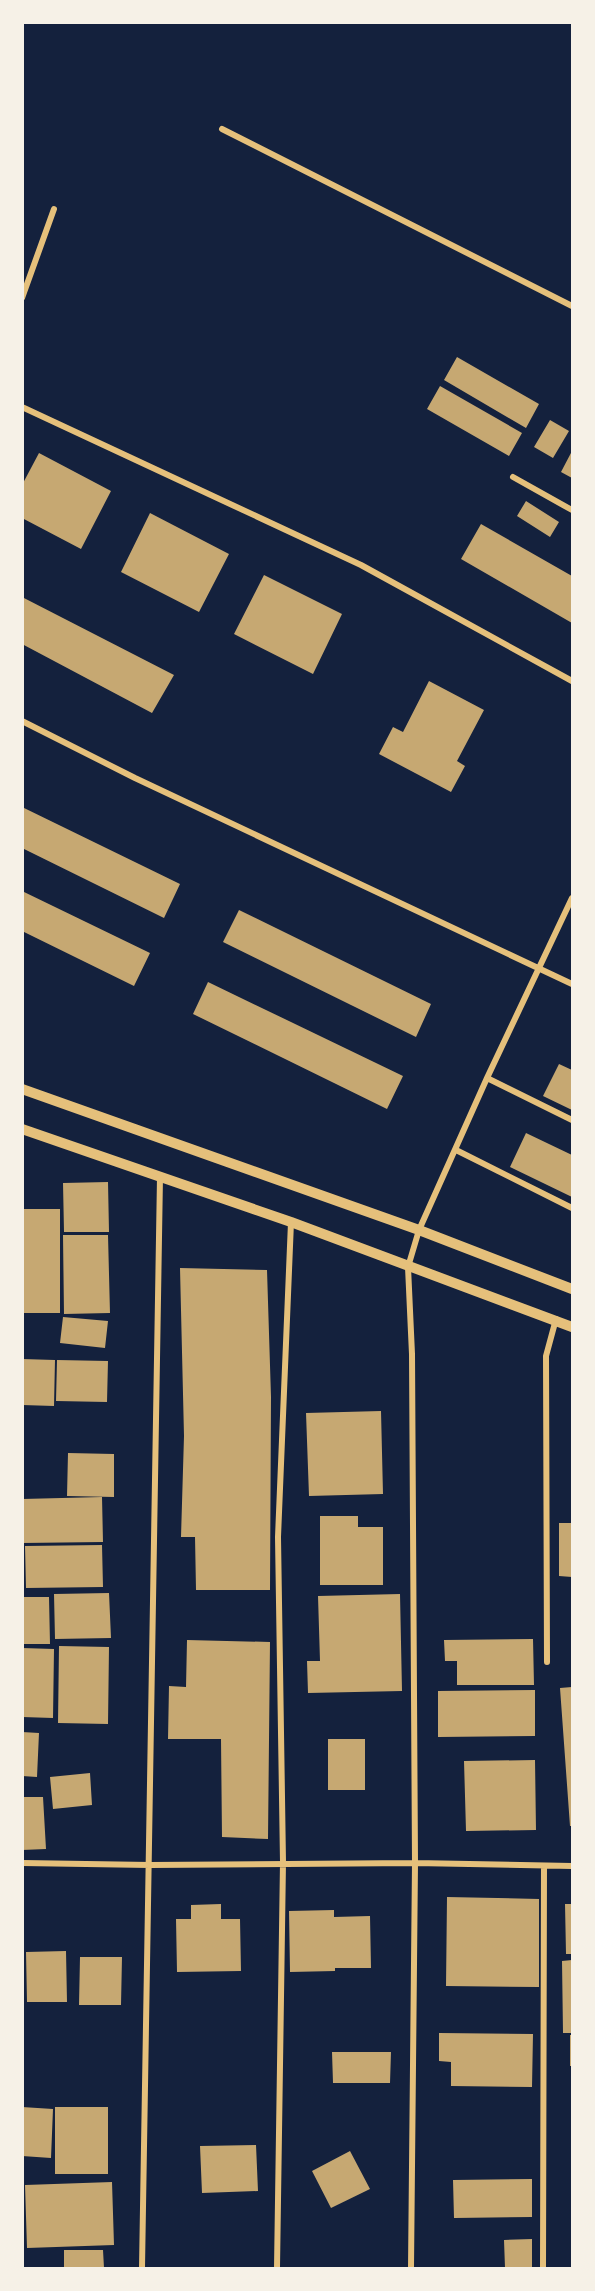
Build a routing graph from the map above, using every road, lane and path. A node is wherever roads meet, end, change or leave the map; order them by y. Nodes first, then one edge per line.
1 (222, 129) dead end
2 (54, 209) dead end
3 (22, 298) edge
4 (573, 306) edge
5 (22, 408) edge
6 (513, 477) dead end
7 (573, 510) edge
8 (573, 681) edge
9 (22, 721) edge
10 (573, 898) edge
11 (540, 968) junction
12 (573, 984) edge
13 (487, 1078) junction
14 (22, 1089) edge
15 (573, 1120) edge
16 (22, 1129) edge
17 (456, 1150) junction
18 (160, 1177) junction
19 (573, 1208) edge
20 (291, 1222) junction
21 (419, 1230) junction
22 (408, 1267) junction
23 (573, 1290) edge
24 (556, 1319) junction
25 (573, 1326) edge
26 (547, 1662) dead end
27 (284, 1862) junction
28 (22, 1863) edge
29 (415, 1863) junction
30 (150, 1865) junction
31 (544, 1866) junction
32 (573, 1866) edge
33 (142, 2268) edge
34 (277, 2268) edge
35 (411, 2268) edge
36 (543, 2268) edge

1 - 4 street
2 - 3 street
5 - 8 street
6 - 7 street
9 - 11 street
10 - 11 street
11 - 12 street
11 - 13 street
13 - 15 street
13 - 17 street
14 - 21 street
16 - 18 street
17 - 19 street
17 - 21 street
18 - 20 street
18 - 30 street
20 - 22 street
20 - 27 street
21 - 22 street
21 - 23 street
22 - 24 street
22 - 29 street
24 - 25 street
24 - 26 street
27 - 29 street
27 - 30 street
27 - 34 street
28 - 30 street
29 - 31 street
29 - 35 street
30 - 33 street
31 - 32 street
31 - 36 street

